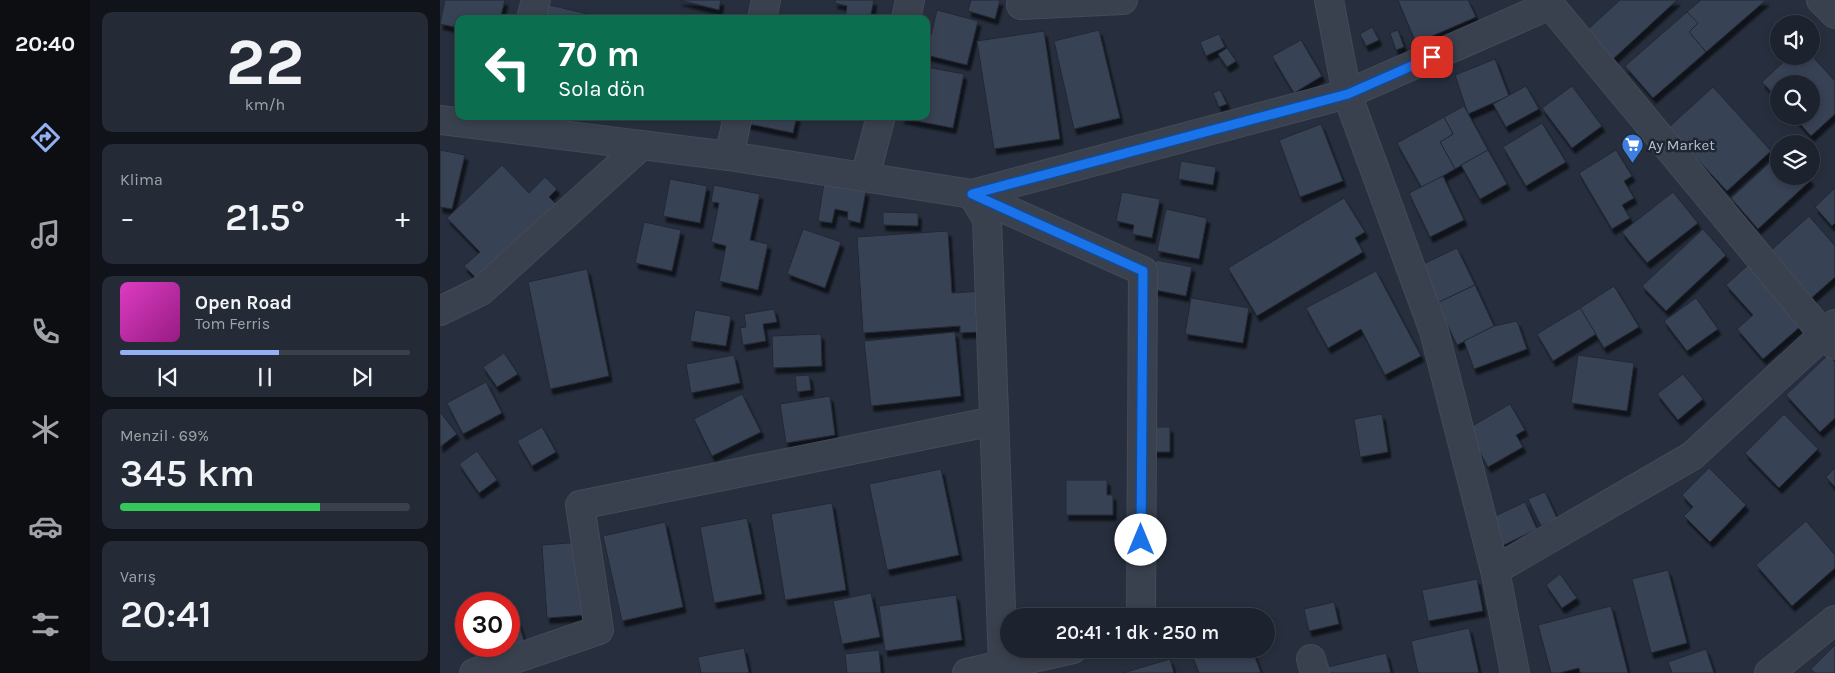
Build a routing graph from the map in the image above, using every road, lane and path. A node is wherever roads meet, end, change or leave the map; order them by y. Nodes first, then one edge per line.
1 (536, 0) edge
2 (766, 0) edge
3 (910, 0) edge
4 (1022, 0) edge
5 (1124, 0) edge
6 (1328, 0) edge
7 (1821, 0) edge
8 (1548, 3) edge
9 (1835, 14) edge
10 (532, 15) edge
11 (763, 15) edge
12 (907, 15) edge
13 (1348, 94) junction
14 (440, 120) edge
15 (737, 120) edge
16 (880, 120) edge
17 (506, 122) edge
18 (642, 145) junction
19 (728, 156) junction
20 (865, 177) junction
21 (972, 194) junction
22 (440, 312) edge
23 (1831, 334) edge
24 (994, 421) junction
25 (1495, 570) junction
26 (1141, 608) edge
27 (1835, 620) edge
28 (1034, 658) edge
29 (1003, 665) junction
30 (474, 673) edge
31 (967, 673) edge
32 (1515, 673) edge
33 (1769, 673) edge

1 - 10 street
2 - 11 street
3 - 12 street
4 - 5 street
6 - 13 street
7 - 9 street
8 - 13 street
8 - 23 street
13 - 21 street
13 - 25 street
14 - 17 street
15 - 19 street
16 - 20 street
17 - 18 street
18 - 19 street
18 - 22 street
19 - 20 street
20 - 21 street
21 - 24 street
21 - 26 street
23 - 25 street
24 - 29 street
24 - 30 street
25 - 32 street
27 - 33 street
28 - 29 street
29 - 31 street

